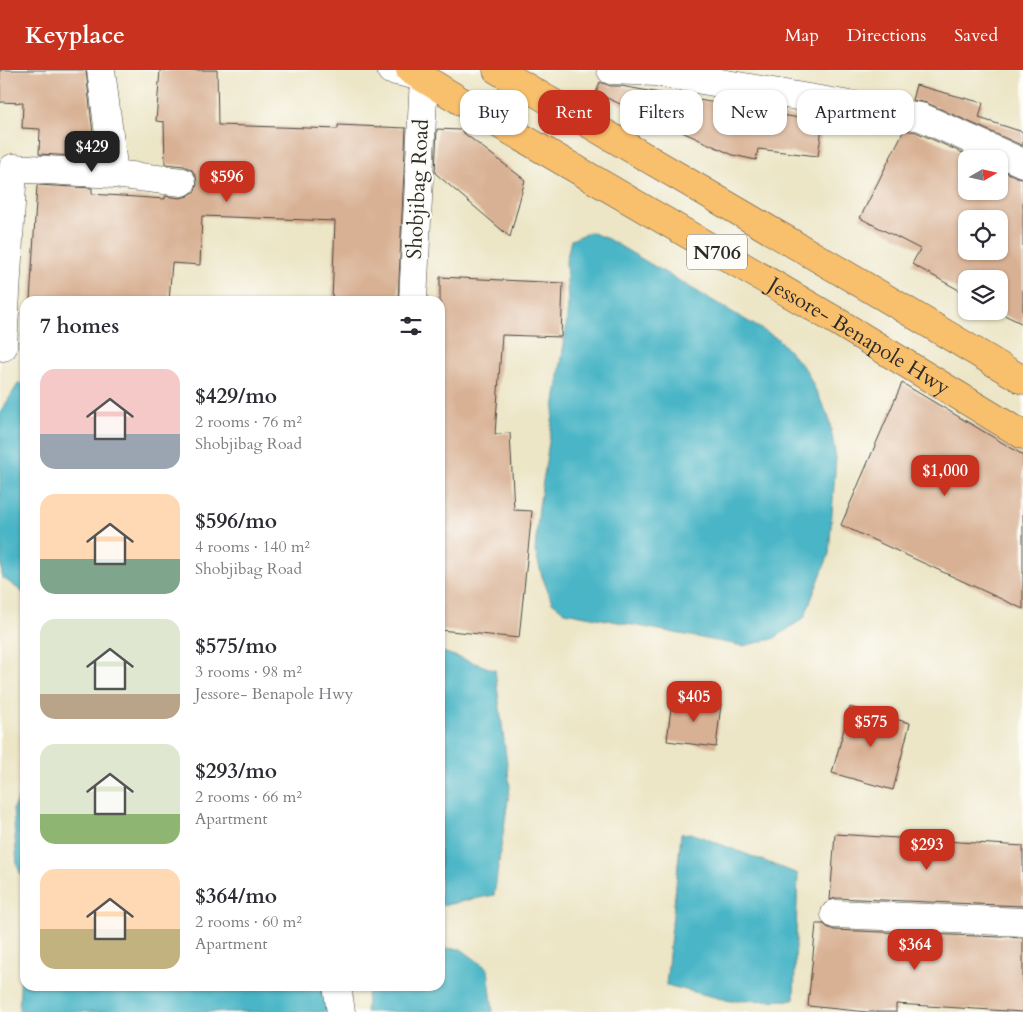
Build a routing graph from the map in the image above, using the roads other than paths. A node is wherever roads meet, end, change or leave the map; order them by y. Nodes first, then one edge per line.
1 (101, 70) edge
2 (391, 70) edge
3 (497, 70) edge
4 (611, 70) edge
5 (417, 74) edge
6 (1023, 163) edge
7 (114, 174) junction
8 (182, 182) dead end
9 (412, 296) edge
10 (3, 347) dead end
11 (1023, 380) edge
12 (1023, 435) edge
13 (835, 914) dead end
14 (1023, 922) edge
15 (338, 991) edge
16 (341, 1012) edge

1 - 7 street
2 - 5 street
3 - 11 highway, N706
4 - 6 street
5 - 9 street, Shobjibag Road
5 - 12 highway, Jessore- Benapole Hwy / N706
7 - 8 street
7 - 10 street
13 - 14 street
15 - 16 street

